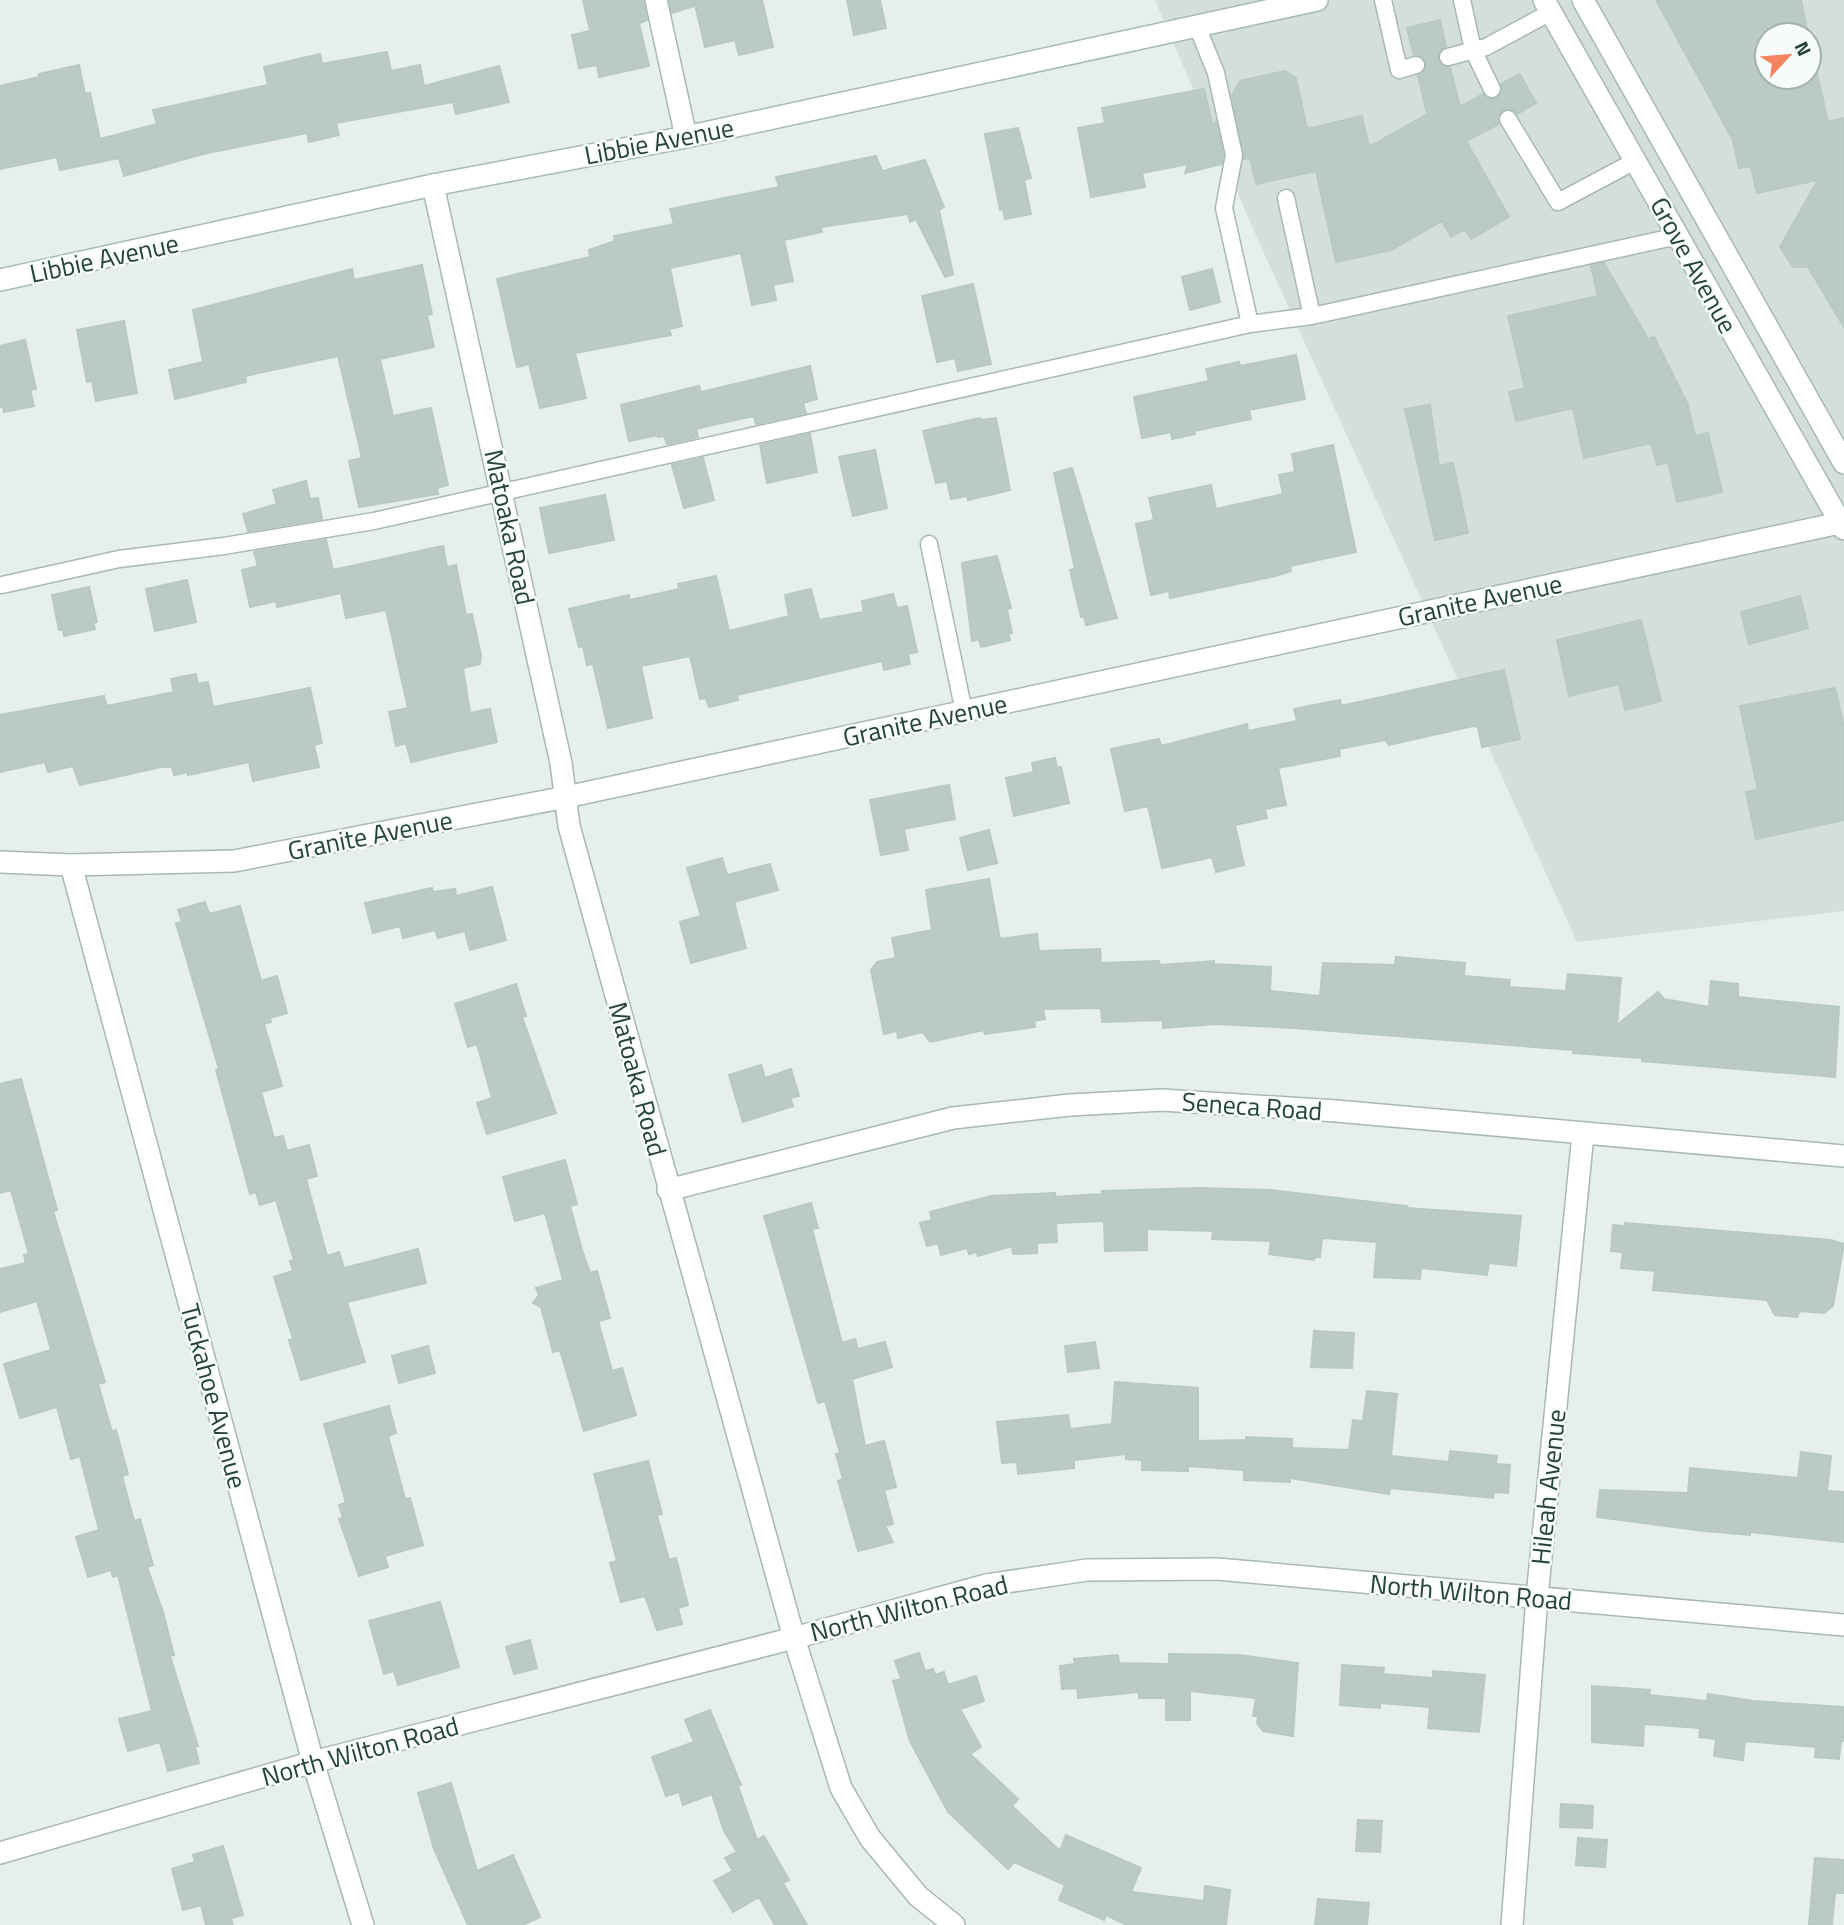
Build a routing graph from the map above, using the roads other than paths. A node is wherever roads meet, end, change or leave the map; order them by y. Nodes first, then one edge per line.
1 (656, 0) edge
2 (1317, 0) edge
3 (1384, 0) edge
4 (1462, 0) edge
5 (1583, 0) edge
6 (1548, 6) edge
7 (1251, 7) edge
8 (1197, 26) junction
9 (1473, 50) junction
10 (1448, 57) dead end
11 (1416, 65) dead end
12 (1492, 89) dead end
13 (1508, 118) dead end
14 (686, 137) junction
15 (1635, 162) junction
16 (433, 185) junction
17 (1286, 198) dead end
18 (1678, 236) junction
19 (0, 281) edge
20 (1312, 316) junction
21 (1250, 324) junction
22 (1844, 463) edge
23 (503, 492) junction
24 (1843, 525) edge
25 (929, 544) dead end
26 (2, 585) dead end
27 (964, 712) junction
28 (566, 797) junction
29 (0, 862) edge
30 (71, 865) junction
31 (1583, 1134) junction
32 (1844, 1156) edge
33 (668, 1190) junction
34 (1536, 1597) junction
35 (1844, 1625) edge
36 (794, 1638) junction
37 (313, 1762) junction
38 (0, 1853) edge
39 (363, 1925) edge
40 (954, 1925) edge
41 (1512, 1925) edge

1 - 14 street
2 - 7 street, Libbie Avenue
3 - 11 lane
4 - 9 lane
5 - 22 street, Grove Avenue
6 - 9 lane
6 - 15 street, Grove Avenue
7 - 8 street, Libbie Avenue
8 - 14 street, Libbie Avenue
8 - 21 lane
9 - 10 lane
9 - 12 lane
13 - 15 lane
14 - 16 street, Libbie Avenue
15 - 18 street, Grove Avenue
16 - 19 street, Libbie Avenue
16 - 23 street, Matoaka Road
17 - 20 lane
18 - 20 lane
18 - 24 street, Grove Avenue
20 - 21 lane
21 - 23 lane
23 - 26 lane
23 - 28 street, Matoaka Road
24 - 27 street, Granite Avenue
25 - 27 lane
27 - 28 street, Granite Avenue
28 - 30 street, Granite Avenue
28 - 33 street, Matoaka Road
29 - 30 street, Granite Avenue
30 - 37 street, Tuckahoe Avenue
31 - 32 street, Seneca Road
31 - 33 street, Seneca Road
31 - 34 street, Hileah Avenue
33 - 36 street, Matoaka Road
34 - 35 street, North Wilton Road
34 - 36 street, North Wilton Road
34 - 41 street, Hileah Avenue
36 - 37 street, North Wilton Road
36 - 40 street, Matoaka Road
37 - 38 street, North Wilton Road
37 - 39 street, Tuckahoe Avenue

